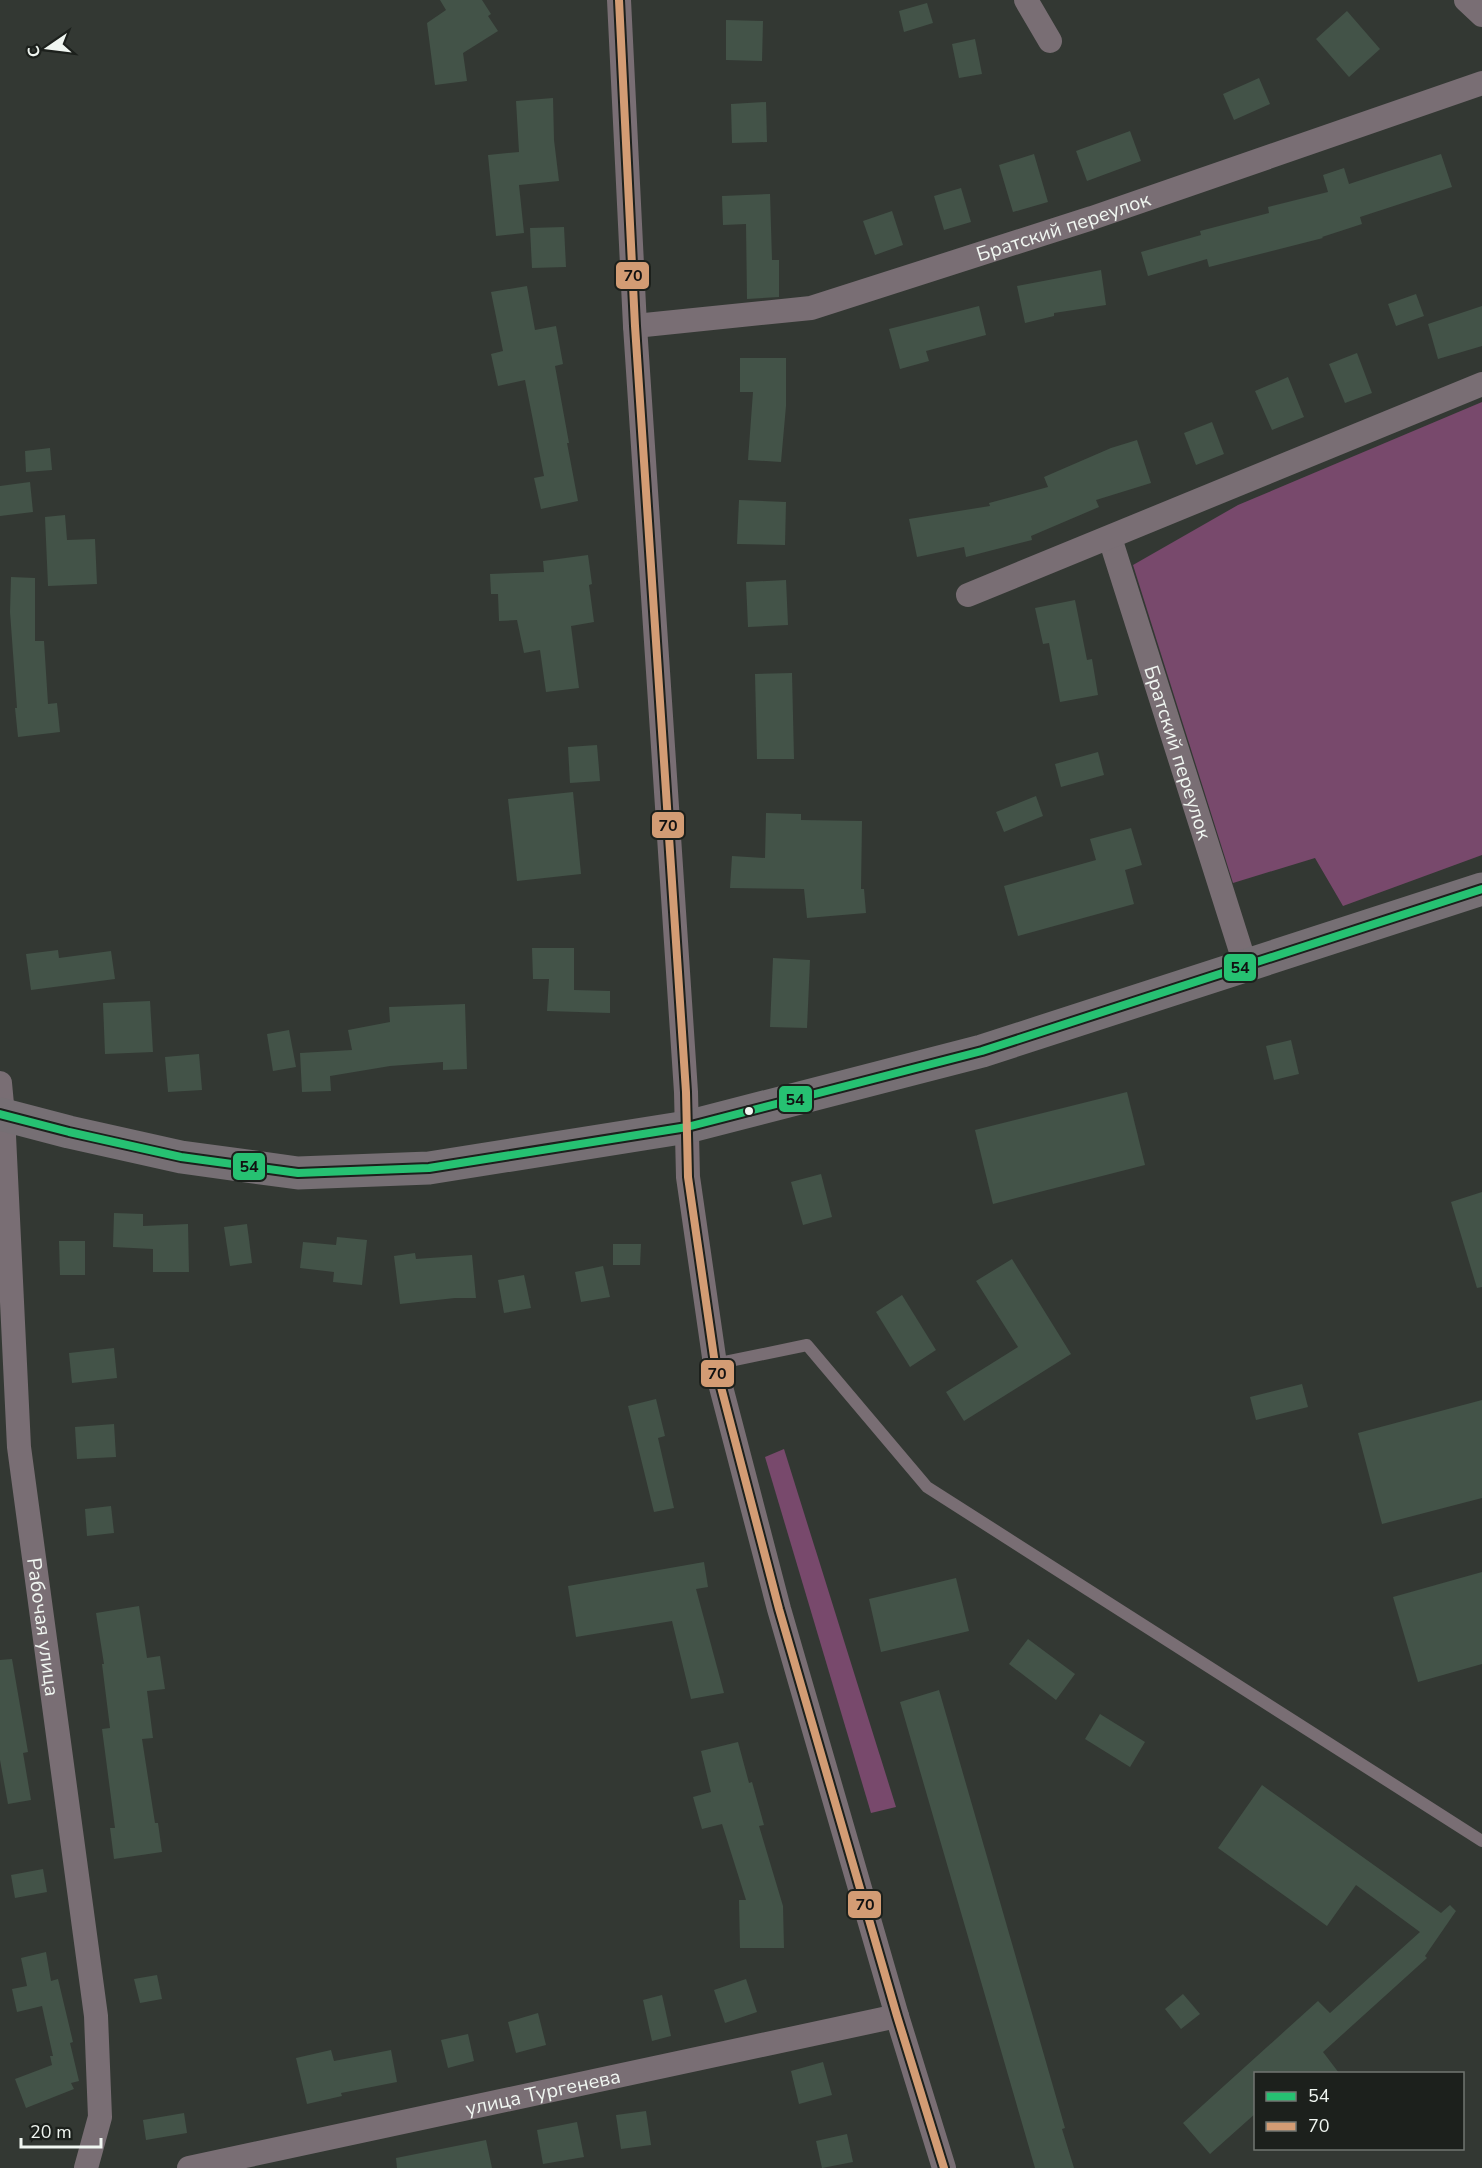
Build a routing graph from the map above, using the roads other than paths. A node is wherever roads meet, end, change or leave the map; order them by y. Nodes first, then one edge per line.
1 (620, 0) edge
2 (1026, 0) edge
3 (1466, 0) edge
4 (1482, 15) edge
5 (1050, 41) dead end
6 (1482, 83) edge
7 (635, 326) junction
8 (1482, 384) edge
9 (1110, 538) junction
10 (968, 595) dead end
11 (1482, 889) edge
12 (1246, 967) junction
13 (0, 1083) edge
14 (2, 1114) edge
15 (687, 1127) junction
16 (715, 1364) junction
17 (1482, 1840) edge
18 (897, 2016) junction
19 (86, 2168) edge
20 (189, 2168) edge
21 (944, 2168) edge

1 - 7 street
2 - 5 street
3 - 4 street
6 - 7 street, Братский переулок
7 - 15 street
8 - 9 street
9 - 10 street
9 - 12 street, Братский переулок
11 - 12 main road
12 - 15 main road
13 - 14 street, Рабочая улица
14 - 15 main road
14 - 19 street, Рабочая улица
15 - 16 street
16 - 17 lane
16 - 18 street
18 - 20 street, улица Тургенева
18 - 21 street

